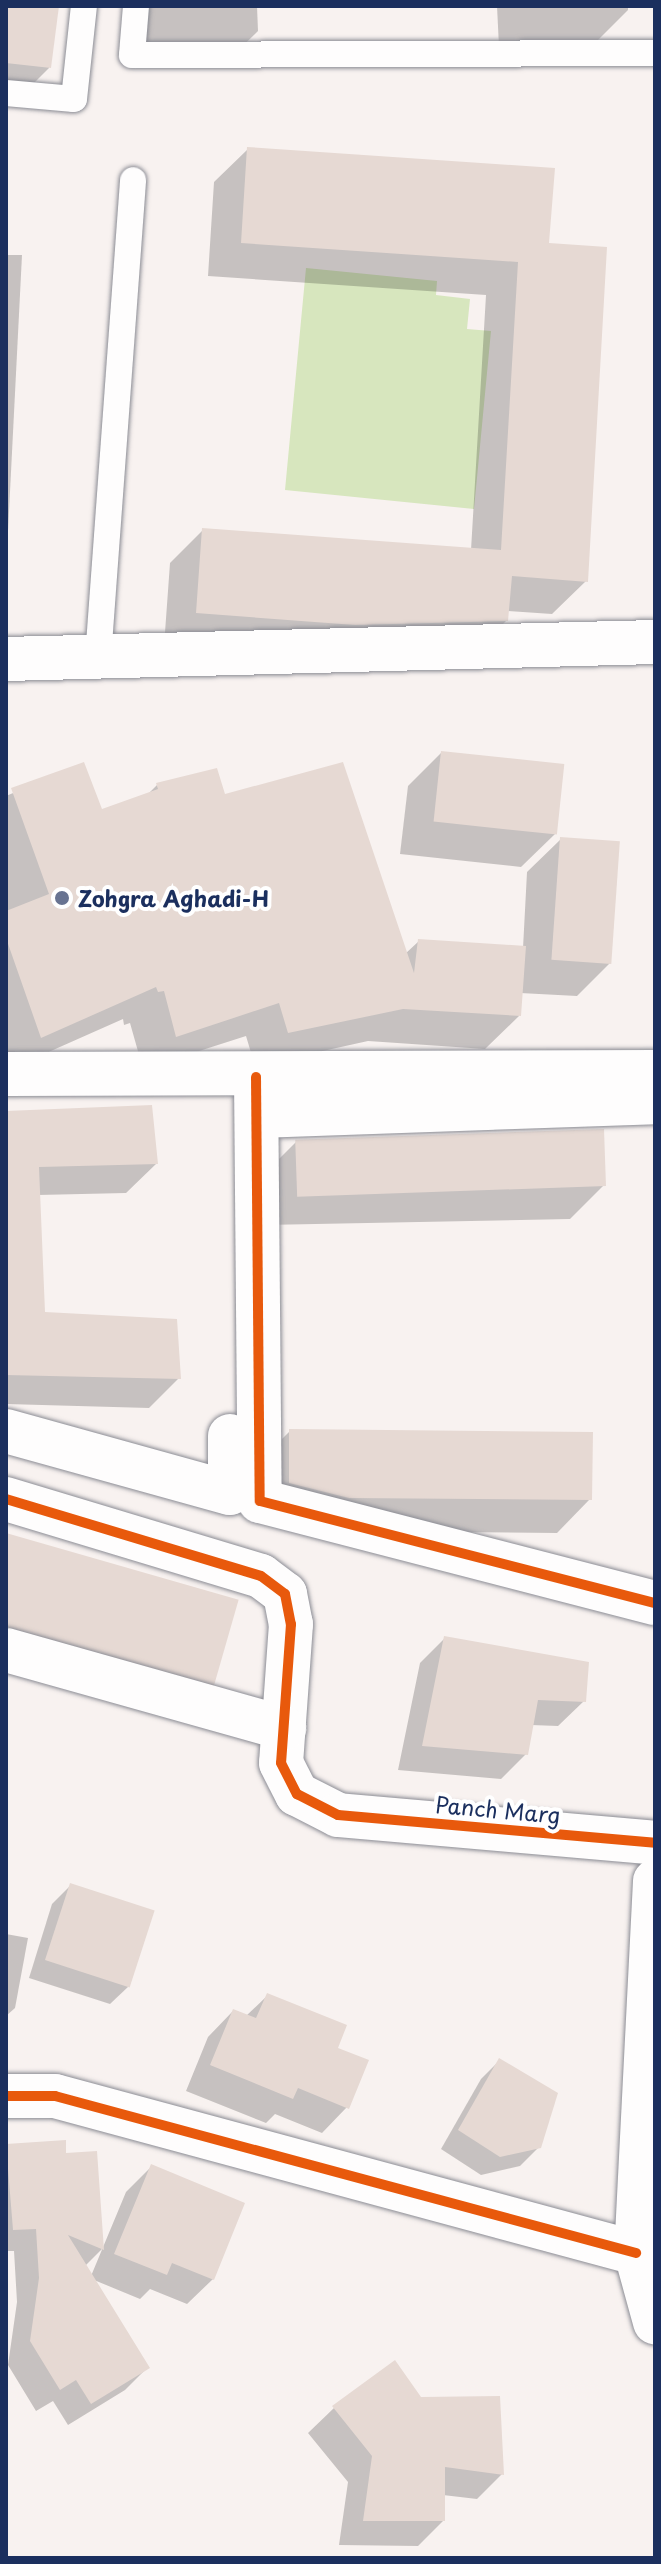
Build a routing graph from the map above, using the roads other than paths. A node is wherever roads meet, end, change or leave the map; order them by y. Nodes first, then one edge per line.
1 (84, 6) edge
2 (136, 6) edge
3 (655, 53) edge
4 (6, 93) edge
5 (133, 180) dead end
6 (655, 642) edge
7 (98, 658) junction
8 (6, 659) edge
9 (655, 1072) edge
10 (6, 1074) edge
11 (246, 1090) junction
12 (655, 1102) edge
13 (6, 1431) edge
14 (6, 1499) edge
15 (655, 1603) edge
16 (6, 1650) edge
17 (284, 1728) junction
18 (655, 1843) edge
19 (655, 1881) edge
20 (6, 2096) edge
21 (636, 2253) junction
22 (655, 2322) edge

1 - 4 lane
2 - 3 lane
5 - 7 lane
6 - 7 street
7 - 8 street
9 - 11 street
10 - 11 street
11 - 12 street
11 - 13 street
11 - 15 street
14 - 17 street
16 - 17 street
17 - 18 street, Panch Marg
19 - 21 street
20 - 21 street
21 - 22 street

